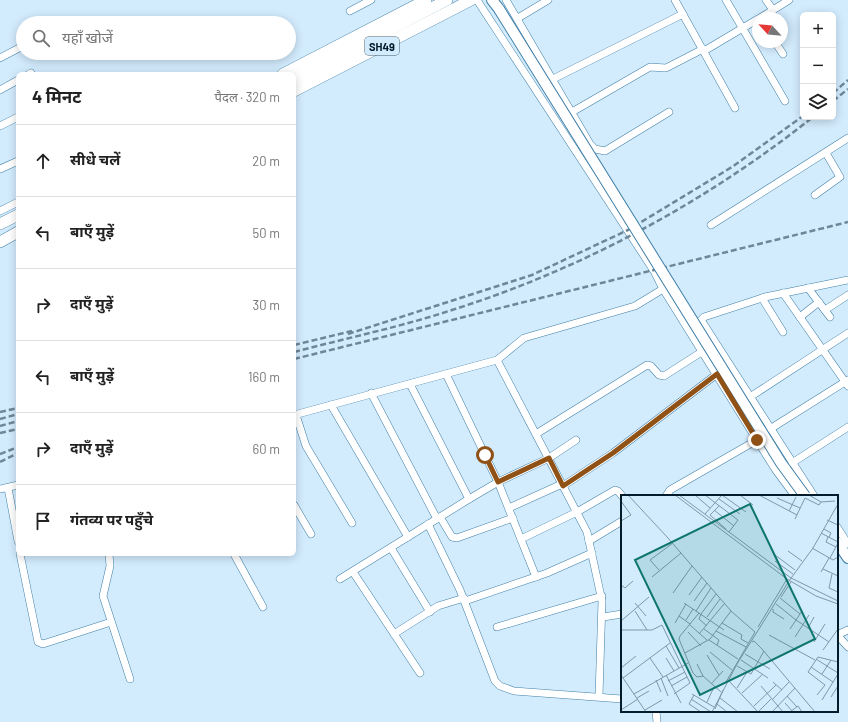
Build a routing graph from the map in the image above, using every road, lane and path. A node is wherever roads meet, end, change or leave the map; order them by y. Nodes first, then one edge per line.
1 (371, 0) edge
2 (426, 0) edge
3 (447, 0) edge
4 (471, 0) edge
5 (477, 0) edge
6 (492, 0) edge
7 (506, 0) edge
8 (548, 0) edge
9 (675, 0) edge
10 (726, 0) edge
11 (766, 0) edge
12 (789, 0) edge
13 (773, 10) junction
14 (350, 11) dead end
15 (770, 12) edge
16 (683, 14) junction
17 (518, 18) junction
18 (752, 23) edge
19 (743, 28) junction
20 (780, 48) edge
21 (16, 50) edge
22 (703, 50) junction
23 (783, 54) dead end
24 (0, 58) edge
25 (287, 72) edge
26 (296, 79) edge
27 (553, 79) junction
28 (16, 81) edge
29 (0, 90) edge
30 (296, 90) edge
31 (785, 101) dead end
32 (735, 108) dead end
33 (572, 112) junction
34 (669, 112) dead end
35 (16, 118) edge
36 (0, 126) edge
37 (848, 138) edge
38 (826, 153) junction
39 (16, 161) edge
40 (0, 169) edge
41 (815, 195) dead end
42 (16, 203) edge
43 (0, 212) edge
44 (16, 216) edge
45 (0, 224) edge
46 (711, 225) dead end
47 (16, 233) edge
48 (0, 242) edge
49 (848, 280) edge
50 (808, 288) junction
51 (663, 289) junction
52 (783, 293) junction
53 (848, 295) edge
54 (762, 298) junction
55 (819, 302) junction
56 (824, 310) junction
57 (800, 317) junction
58 (830, 317) dead end
59 (783, 332) dead end
60 (848, 333) edge
61 (822, 350) junction
62 (703, 351) junction
63 (497, 360) junction
64 (446, 374) junction
65 (717, 374) junction
66 (847, 383) edge
67 (410, 384) junction
68 (371, 393) junction
69 (750, 397) junction
70 (331, 405) junction
71 (296, 415) edge
72 (296, 418) edge
73 (770, 429) junction
74 (847, 429) edge
75 (536, 434) junction
76 (576, 440) dead end
77 (757, 440) junction
78 (549, 458) junction
79 (792, 463) junction
80 (498, 482) junction
81 (563, 485) junction
82 (16, 486) edge
83 (8, 488) junction
84 (0, 489) edge
85 (621, 495) edge
86 (667, 495) edge
87 (794, 495) edge
88 (804, 495) edge
89 (813, 495) edge
90 (469, 499) junction
91 (296, 508) edge
92 (509, 508) junction
93 (577, 512) junction
94 (438, 518) junction
95 (513, 518) junction
96 (621, 522) edge
97 (352, 523) dead end
98 (428, 524) junction
99 (16, 530) edge
100 (838, 530) edge
101 (311, 534) dead end
102 (408, 537) junction
103 (521, 539) junction
104 (590, 541) junction
105 (844, 546) edge
106 (391, 548) junction
107 (592, 553) junction
108 (20, 556) edge
109 (109, 556) edge
110 (235, 556) edge
111 (848, 562) edge
112 (353, 572) junction
113 (536, 577) junction
114 (340, 579) dead end
115 (602, 596) junction
116 (464, 600) junction
117 (263, 607) dead end
118 (430, 612) junction
119 (621, 614) edge
120 (603, 617) junction
121 (111, 622) junction
122 (498, 627) dead end
123 (848, 630) edge
124 (394, 634) junction
125 (838, 635) edge
126 (838, 636) edge
127 (848, 647) edge
128 (420, 673) dead end
129 (130, 679) dead end
130 (599, 696) junction
131 (621, 699) edge
132 (656, 712) edge
133 (657, 722) edge

1 - 14 street
2 - 25 main road, SH49
3 - 26 main road, SH49
4 - 30 main road, SH49
5 - 51 street
6 - 88 main road, bridge
7 - 17 street
8 - 17 street
9 - 16 street
10 - 19 street
11 - 13 street
12 - 13 street
13 - 15 street
16 - 22 street
16 - 27 street
17 - 27 street
18 - 19 street
19 - 22 street
19 - 31 street
20 - 23 street
21 - 24 street
22 - 32 street
22 - 33 street
27 - 33 street
28 - 29 street
33 - 34 street
35 - 36 street
37 - 38 street
38 - 41 street
38 - 46 street
39 - 40 street
42 - 43 street
44 - 45 main road
47 - 48 main road
49 - 50 street
50 - 52 street
50 - 55 street
51 - 62 street
51 - 63 street
52 - 54 street
52 - 57 street
53 - 56 street
54 - 59 street
54 - 69 street
55 - 56 street
55 - 57 street
56 - 58 street
57 - 61 street
60 - 61 street
61 - 66 street
61 - 69 street
62 - 65 street
62 - 75 street
63 - 64 street
63 - 75 street
64 - 67 street
64 - 80 street
65 - 77 street
65 - 81 street
66 - 73 street
67 - 68 street
67 - 90 street
68 - 70 street
68 - 94 street
69 - 73 street
70 - 71 street
70 - 102 street
72 - 97 street
73 - 79 street
74 - 79 street
75 - 78 street
76 - 78 street
77 - 86 street
77 - 87 street
78 - 80 street
78 - 81 street
79 - 89 street
80 - 90 street
80 - 92 street
81 - 92 street
81 - 93 street
82 - 83 street
83 - 84 street
83 - 99 street
85 - 93 street
90 - 94 street
91 - 101 street
92 - 95 street
93 - 103 street
93 - 104 street
94 - 95 street
94 - 98 street
95 - 103 street
96 - 104 street
98 - 102 street
98 - 116 street
100 - 105 street
102 - 106 street
103 - 113 street
104 - 107 street
105 - 111 street
106 - 112 street
106 - 118 street
107 - 113 street
107 - 115 street
108 - 121 street
109 - 121 street
110 - 117 street
112 - 114 street
112 - 124 street
113 - 116 street
115 - 120 street
115 - 122 street
116 - 118 street
116 - 130 street
118 - 124 street
119 - 120 street
120 - 130 street
121 - 129 street
123 - 125 street
124 - 128 street
126 - 127 street
130 - 131 street
132 - 133 street

